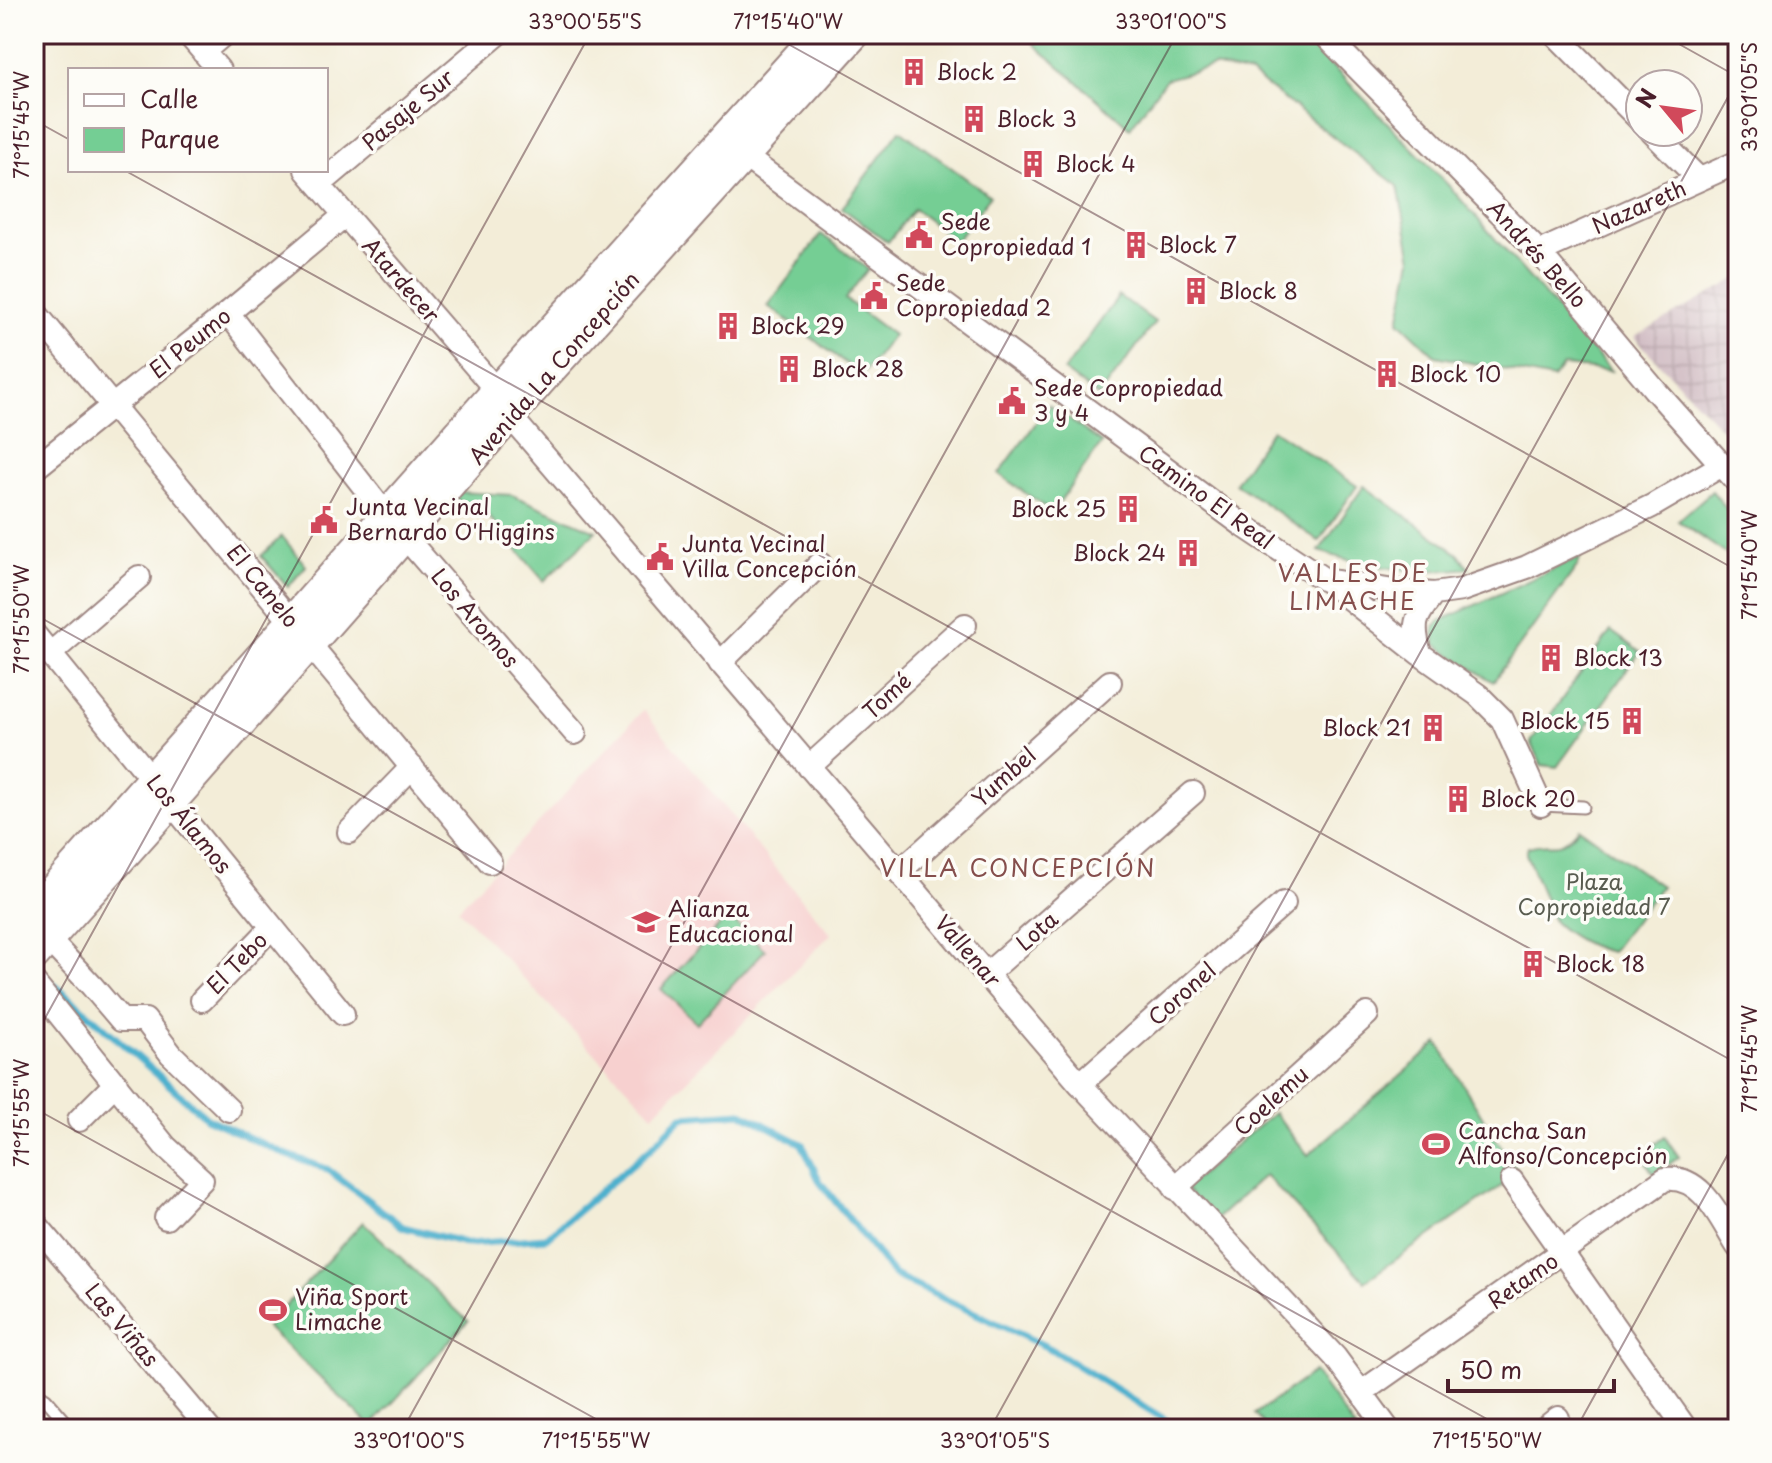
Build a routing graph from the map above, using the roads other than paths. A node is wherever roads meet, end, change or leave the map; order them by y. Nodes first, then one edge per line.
1 (188, 34) edge
2 (224, 34) edge
3 (498, 34) edge
4 (819, 34) edge
5 (854, 34) edge
6 (1324, 34) edge
7 (1555, 34) edge
8 (203, 52) junction
9 (217, 68) edge
10 (1624, 104) edge
11 (1668, 148) edge
12 (744, 156) junction
13 (1738, 162) edge
14 (328, 166) edge
15 (312, 178) edge
16 (1699, 179) junction
17 (345, 215) junction
18 (1539, 252) junction
19 (34, 311) edge
20 (228, 313) junction
21 (497, 391) junction
22 (114, 405) junction
23 (511, 417) junction
24 (1722, 465) junction
25 (34, 469) edge
26 (1738, 483) edge
27 (396, 526) junction
28 (820, 564) dead end
29 (139, 577) dead end
30 (1325, 580) junction
31 (1434, 594) junction
32 (965, 625) dead end
33 (301, 632) junction
34 (34, 634) edge
35 (50, 654) junction
36 (1420, 654) junction
37 (720, 663) junction
38 (1110, 682) dead end
39 (575, 733) dead end
40 (412, 767) junction
41 (809, 767) junction
42 (152, 778) junction
43 (1193, 793) dead end
44 (171, 802) junction
45 (1541, 805) joint
46 (1583, 807) dead end
47 (349, 832) dead end
48 (490, 862) dead end
49 (899, 872) junction
50 (1284, 903) dead end
51 (34, 912) edge
52 (272, 927) junction
53 (41, 947) edge
54 (988, 973) junction
55 (34, 983) edge
56 (202, 1000) dead end
57 (343, 1014) dead end
58 (1367, 1014) dead end
59 (116, 1083) junction
60 (1080, 1084) junction
61 (229, 1110) dead end
62 (79, 1120) dead end
63 (1512, 1181) dead end
64 (1175, 1188) junction
65 (166, 1218) dead end
66 (34, 1222) edge
67 (1738, 1247) edge
68 (1562, 1254) junction
69 (34, 1391) edge
70 (1362, 1392) junction
71 (72, 1429) edge
72 (209, 1429) edge
73 (1388, 1429) edge
74 (1686, 1429) edge

1 - 8 street
2 - 8 street
3 - 14 street, Pasaje Sur
4 - 21 street, Avenida La Concepción
5 - 12 street, Avenida La Concepción
6 - 18 street, Andrés Bello
7 - 10 street
8 - 9 street
11 - 16 street
12 - 23 street, Avenida La Concepción
12 - 30 street, Camino El Real
13 - 16 street, Nazareth
15 - 17 street, Atardecer
16 - 18 street, Nazareth
17 - 20 street, El Peumo
17 - 21 street, Atardecer
18 - 24 street, Andrés Bello
19 - 22 street, El Canelo
20 - 22 street, El Peumo
20 - 27 street, Los Aromos
21 - 23 street, Vallenar
21 - 27 street, Avenida La Concepción
22 - 25 street, El Peumo
22 - 33 street, El Canelo
23 - 27 street, Avenida La Concepción
23 - 37 street, Vallenar
24 - 26 street, Andrés Bello
24 - 31 street, Camino El Real
27 - 33 street, Avenida La Concepción
27 - 39 street, Los Aromos
28 - 37 street
29 - 35 street
30 - 31 street, Camino El Real
30 - 36 street
31 - 36 street
32 - 41 street, Tomé
33 - 40 street, El Canelo
33 - 42 street, Avenida La Concepción
33 - 44 street, Avenida La Concepción
34 - 35 street, Los Álamos
35 - 42 street, Los Álamos
36 - 45 street
37 - 41 street, Vallenar
38 - 49 street, Yumbel
40 - 47 street
40 - 48 street, El Canelo
41 - 49 street, Vallenar
42 - 44 street, Los Álamos
42 - 51 street, Avenida La Concepción
43 - 54 street, Lota
44 - 52 street, Los Álamos
44 - 53 street, Avenida La Concepción
45 - 46 lane
49 - 54 street, Vallenar
50 - 60 street, Coronel
52 - 56 street, El Tebo
52 - 57 street, Los Álamos
53 - 61 street
54 - 60 street, Vallenar
55 - 59 street
58 - 64 street, Coelemu
59 - 62 street
59 - 65 street
60 - 64 street, Vallenar
63 - 68 street
64 - 70 street, Vallenar
66 - 72 street, Las Viñas
67 - 68 street, Retamo
68 - 70 street, Retamo
68 - 74 street
69 - 71 lane
70 - 73 street, Vallenar

